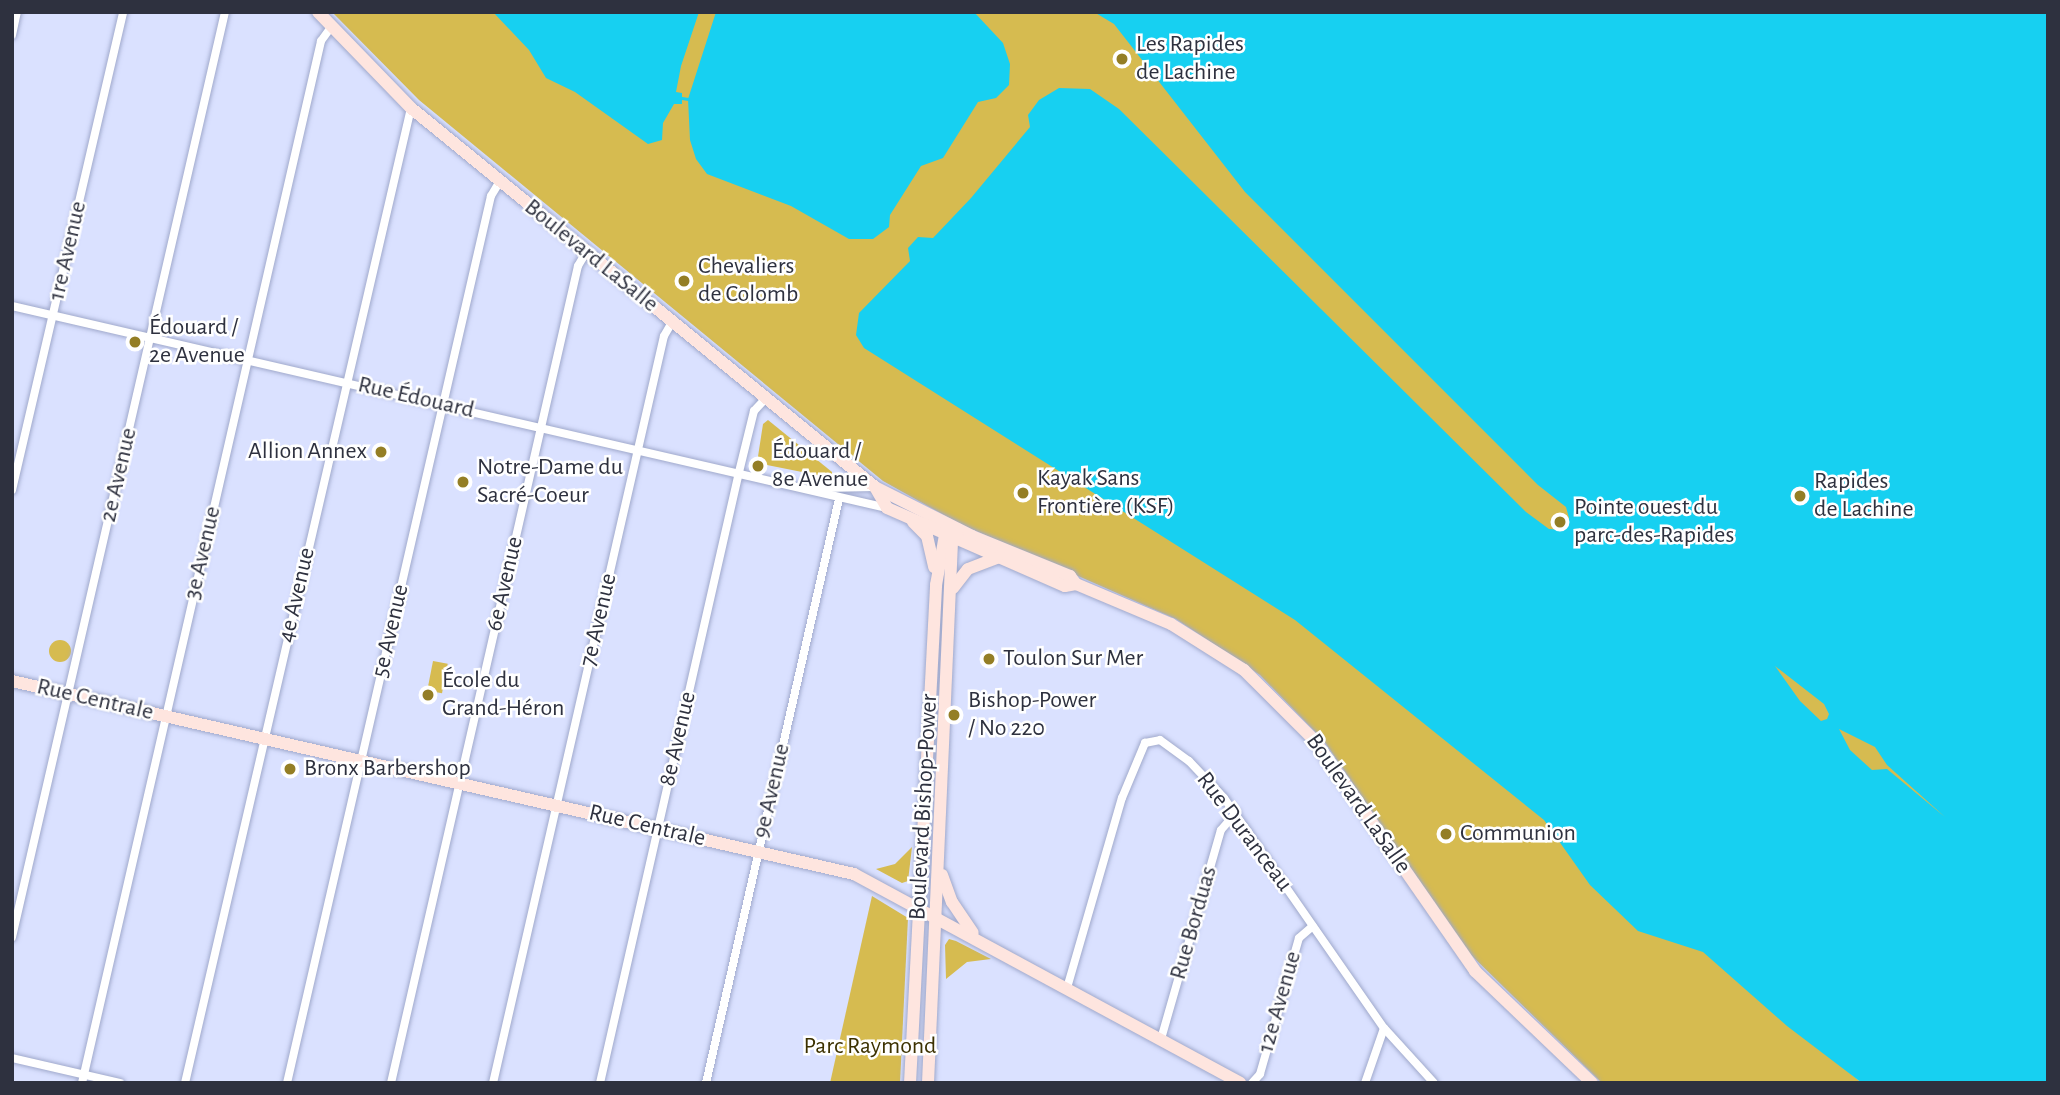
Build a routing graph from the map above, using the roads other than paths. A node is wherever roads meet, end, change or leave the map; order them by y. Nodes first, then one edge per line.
1 (18, 12) edge
2 (123, 12) edge
3 (225, 12) edge
4 (318, 12) edge
5 (331, 27) junction
6 (12, 35) edge
7 (411, 108) junction
8 (500, 181) junction
9 (586, 252) junction
10 (12, 306) edge
11 (53, 315) junction
12 (672, 322) junction
13 (150, 337) junction
14 (248, 359) junction
15 (346, 382) junction
16 (765, 399) junction
17 (443, 404) junction
18 (541, 427) junction
19 (639, 449) junction
20 (739, 472) junction
21 (875, 487) junction
22 (820, 488) junction
23 (12, 490) edge
24 (839, 499) junction
25 (887, 508) junction
26 (904, 515) junction
27 (951, 530) junction
28 (997, 558) junction
29 (1076, 584) junction
30 (936, 585) junction
31 (953, 588) junction
32 (12, 681) edge
33 (69, 694) junction
34 (166, 716) junction
35 (264, 739) junction
36 (362, 761) junction
37 (460, 783) junction
38 (557, 805) junction
39 (1236, 813) junction
40 (658, 829) junction
41 (758, 852) junction
42 (939, 861) junction
43 (919, 906) junction
44 (936, 915) junction
45 (1313, 926) junction
46 (12, 937) edge
47 (980, 940) junction
48 (1067, 988) junction
49 (1384, 1028) junction
50 (1161, 1039) junction
51 (12, 1058) edge
52 (83, 1079) edge
53 (120, 1083) edge
54 (185, 1083) edge
55 (287, 1083) edge
56 (391, 1083) edge
57 (493, 1083) edge
58 (600, 1083) edge
59 (706, 1083) edge
60 (910, 1083) edge
61 (928, 1083) edge
62 (1241, 1083) edge
63 (1252, 1083) edge
64 (1365, 1083) edge
65 (1434, 1083) edge
66 (1592, 1083) edge

1 - 6 street
2 - 11 street, 1re Avenue
3 - 13 street, 2e Avenue
4 - 5 street, Boulevard LaSalle
5 - 7 street, Boulevard LaSalle
5 - 14 street, 3e Avenue
7 - 8 street, Boulevard LaSalle
7 - 15 street, 4e Avenue
8 - 9 street, Boulevard LaSalle
8 - 17 street, 5e Avenue
9 - 12 street, Boulevard LaSalle
9 - 18 street, 6e Avenue
10 - 11 street, Rue Édouard
11 - 13 street, Rue Édouard
11 - 23 street, 1re Avenue
12 - 16 street, Boulevard LaSalle
12 - 19 street, 7e Avenue
13 - 14 street, Rue Édouard
13 - 33 street, 2e Avenue
14 - 15 street, Rue Édouard
14 - 34 street, 3e Avenue
15 - 17 street, Rue Édouard
15 - 35 street, 4e Avenue
16 - 20 street, 8e Avenue
16 - 21 street, Boulevard LaSalle
17 - 18 street, Rue Édouard
17 - 36 street, 5e Avenue
18 - 19 street, Rue Édouard
18 - 37 street, 6e Avenue
19 - 20 street, Rue Édouard
19 - 38 street, 7e Avenue
20 - 22 street, Rue Édouard
20 - 40 street, 8e Avenue
21 - 22 street, Rue Édouard
21 - 25 street, Boulevard LaSalle
21 - 27 street, Boulevard LaSalle
22 - 24 street, Rue Édouard
24 - 25 street, Rue Édouard
24 - 41 street, 9e Avenue
25 - 26 street, Boulevard LaSalle
26 - 27 street, Boulevard LaSalle
26 - 30 street
27 - 28 street, Boulevard LaSalle
27 - 29 street, Boulevard LaSalle
27 - 30 street, Boulevard Bishop-Power
27 - 31 street, Boulevard Bishop-Power
28 - 29 street, Boulevard LaSalle
28 - 31 street
29 - 66 street, Boulevard LaSalle
30 - 43 street, Boulevard Bishop-Power
31 - 42 street, Boulevard Bishop-Power
32 - 33 street, Rue Centrale
33 - 34 street, Rue Centrale
33 - 46 street, 2e Avenue
34 - 35 street, Rue Centrale
34 - 52 street, 3e Avenue
35 - 36 street, Rue Centrale
35 - 54 street, 4e Avenue
36 - 37 street, Rue Centrale
36 - 55 street, 5e Avenue
37 - 38 street, Rue Centrale
37 - 56 street, 6e Avenue
38 - 40 street, Rue Centrale
38 - 57 street, 7e Avenue
39 - 45 street, Rue Duranceau
39 - 48 street, Rue Duranceau
39 - 50 street, Rue Borduas
40 - 41 street, Rue Centrale
40 - 58 street, 8e Avenue
41 - 43 street, Rue Centrale
41 - 59 street, 9e Avenue
42 - 44 street, Boulevard Bishop-Power
42 - 47 street
43 - 44 street, Rue Centrale
43 - 60 street, Boulevard Bishop-Power
44 - 47 street, Rue Centrale
44 - 61 street, Boulevard Bishop-Power
45 - 49 street, Rue Duranceau
45 - 63 street, 12e Avenue
47 - 48 street, Rue Centrale
48 - 50 street, Rue Centrale
49 - 64 street
49 - 65 street, Rue Duranceau
50 - 62 street, Rue Centrale
51 - 52 street
52 - 53 street

